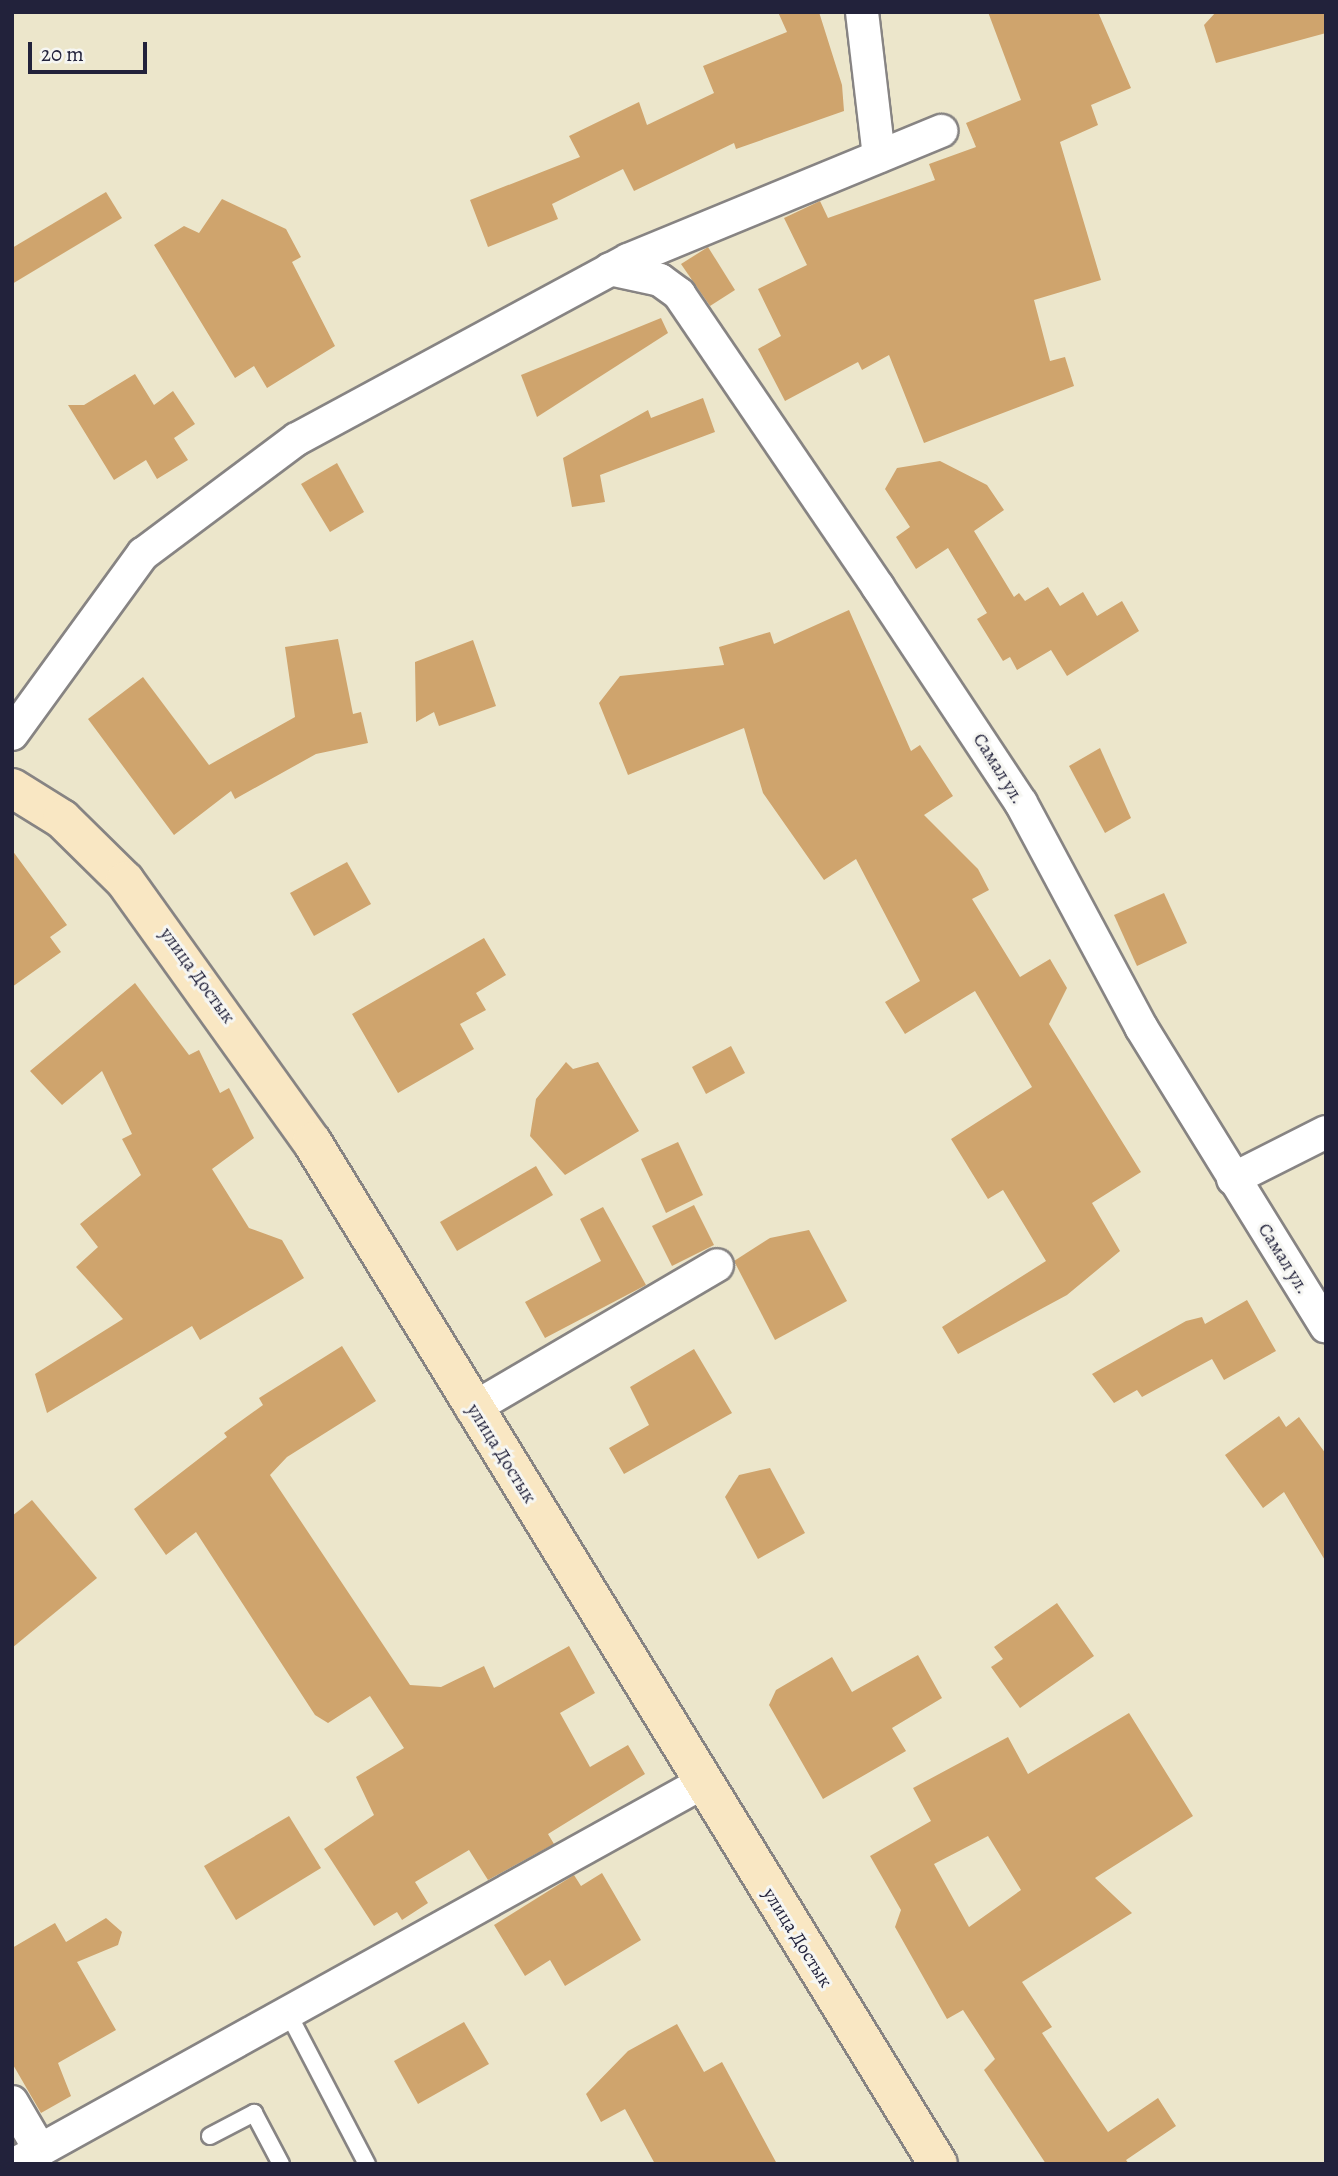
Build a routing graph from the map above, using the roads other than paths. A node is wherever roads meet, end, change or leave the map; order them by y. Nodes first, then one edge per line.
1 (862, 12) edge
2 (941, 131) dead end
3 (879, 156) junction
4 (610, 269) junction
5 (12, 734) edge
6 (12, 789) edge
7 (1326, 1132) edge
8 (1233, 1179) junction
9 (717, 1265) dead end
10 (1326, 1326) edge
11 (472, 1409) junction
12 (700, 1784) junction
13 (289, 2015) junction
14 (12, 2102) edge
15 (210, 2136) dead end
16 (46, 2154) edge
17 (281, 2164) edge
18 (367, 2164) edge
19 (938, 2164) edge

1 - 3 street
2 - 3 street
3 - 4 street
4 - 5 street
4 - 8 street, Самал ул.
6 - 11 main road, улица Достык
7 - 8 street
8 - 10 street, Самал ул.
9 - 11 street
11 - 12 main road, улица Достык
12 - 13 street
12 - 19 main road, улица Достык
13 - 16 street
13 - 18 lane
14 - 16 street
15 - 17 lane

